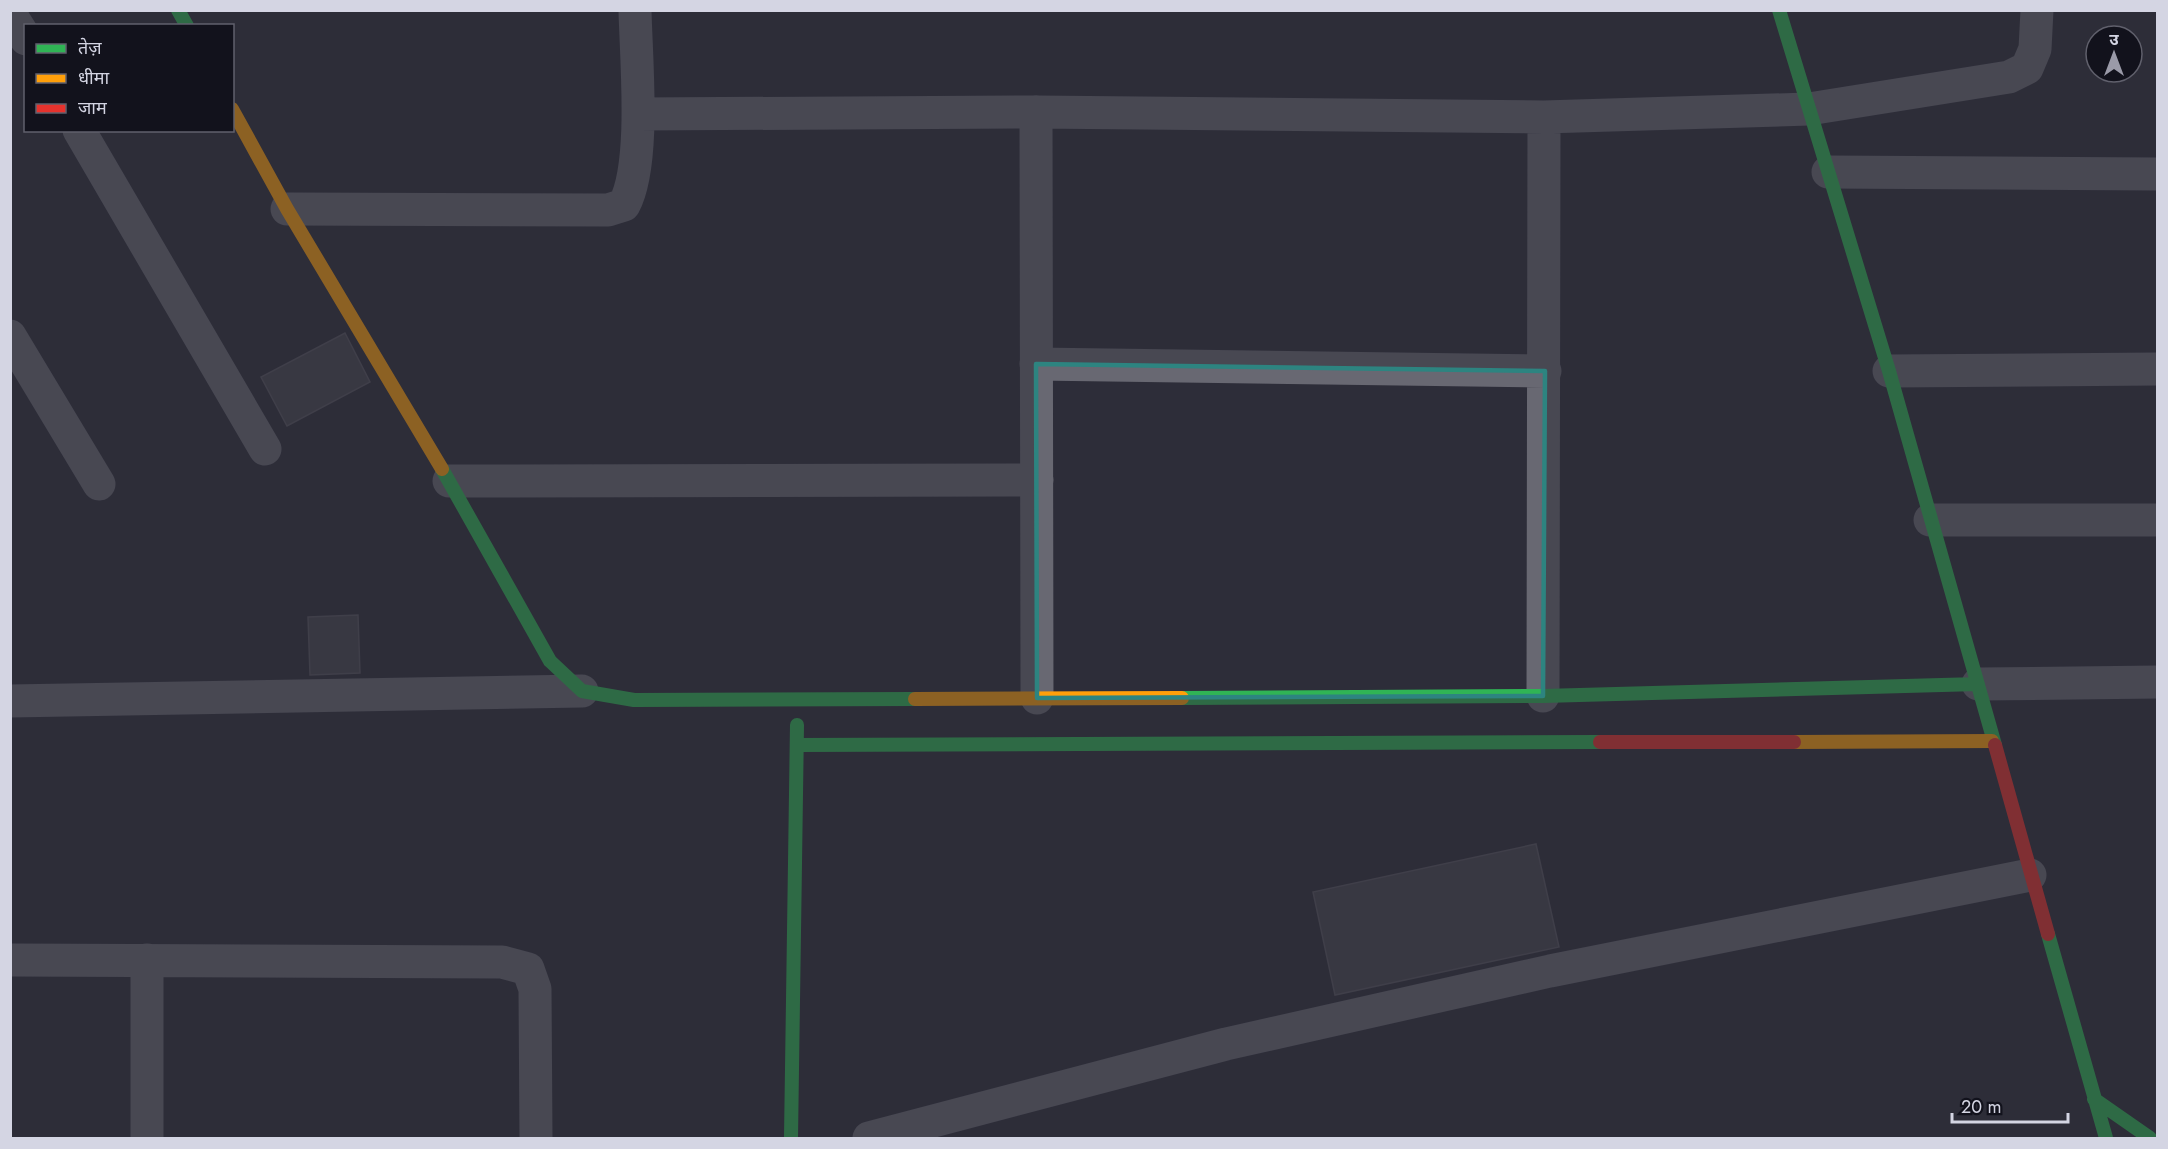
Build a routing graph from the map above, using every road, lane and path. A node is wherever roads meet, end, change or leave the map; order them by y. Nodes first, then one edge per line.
1 (178, 10) edge
2 (635, 10) edge
3 (1779, 10) edge
4 (2037, 10) edge
5 (186, 24) edge
6 (1809, 109) junction
7 (1036, 112) junction
8 (234, 113) edge
9 (638, 114) junction
10 (1544, 117) junction
11 (80, 132) edge
12 (1828, 172) junction
13 (2157, 174) edge
14 (287, 209) junction
15 (10, 336) edge
16 (1036, 364) junction
17 (2157, 369) edge
18 (1545, 372) junction
19 (1889, 372) junction
20 (265, 449) dead end
21 (1037, 480) junction
22 (449, 481) junction
23 (99, 484) dead end
24 (1930, 520) junction
25 (2157, 520) edge
26 (2157, 682) edge
27 (1978, 684) junction
28 (582, 691) junction
29 (1543, 696) junction
30 (1037, 698) junction
31 (798, 699) junction
32 (10, 700) edge
33 (1992, 741) junction
34 (797, 745) junction
35 (2030, 875) junction
36 (10, 960) edge
37 (147, 960) junction
38 (2094, 1099) junction
39 (147, 1138) edge
40 (536, 1138) edge
41 (791, 1138) edge
42 (869, 1138) edge
43 (2106, 1138) edge
44 (2150, 1138) edge

1 - 5 street
2 - 9 street
3 - 6 street
4 - 6 street
6 - 10 street
6 - 12 street
7 - 9 street
7 - 10 street
7 - 16 street
8 - 14 street
9 - 14 street
10 - 18 street
11 - 20 street
12 - 13 street
12 - 19 street
14 - 22 street
15 - 23 street
16 - 18 street
16 - 21 street
17 - 19 street
18 - 29 street
19 - 24 street
21 - 22 street
21 - 30 street
22 - 28 street
24 - 25 street
24 - 27 street
26 - 27 street
27 - 29 street
27 - 33 street
28 - 31 street
28 - 32 street
29 - 30 street
30 - 31 street
31 - 34 street
33 - 34 street
33 - 35 street
34 - 41 street
35 - 38 street
35 - 42 street
36 - 37 street
37 - 39 street
37 - 40 street
38 - 43 street
38 - 44 street

